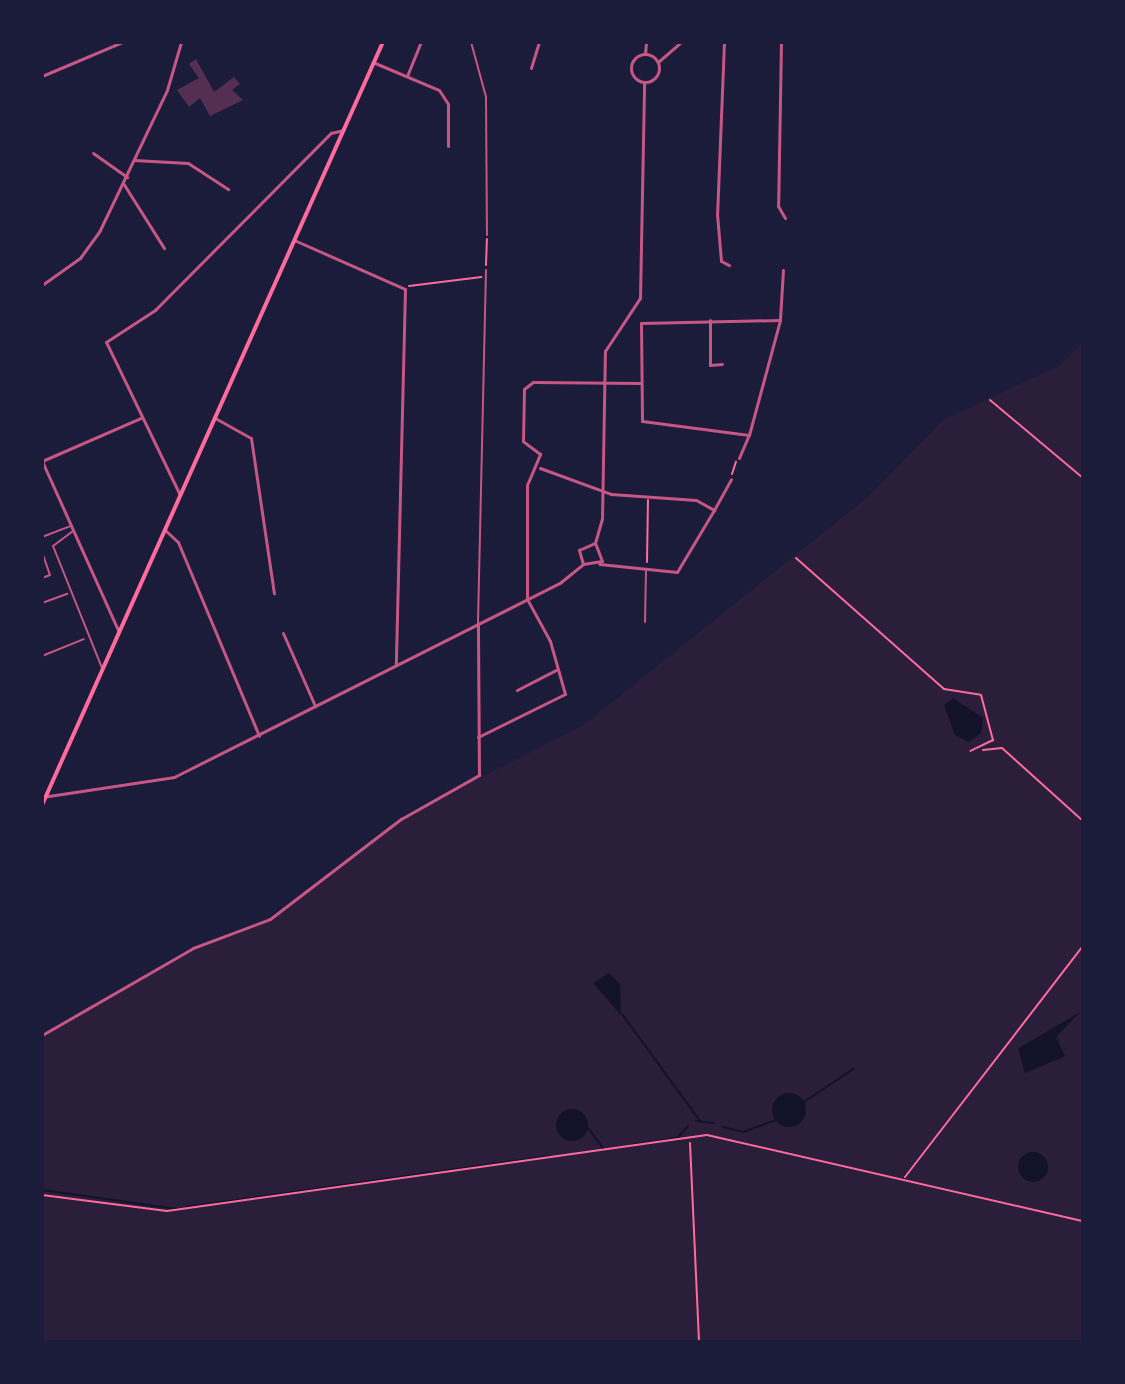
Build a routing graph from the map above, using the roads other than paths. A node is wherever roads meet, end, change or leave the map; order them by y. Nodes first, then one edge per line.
1 (122, 42) edge
2 (181, 42) edge
3 (383, 42) edge
4 (421, 42) edge
5 (471, 42) edge
6 (539, 42) edge
7 (646, 42) edge
8 (681, 42) edge
9 (724, 42) edge
10 (781, 42) edge
11 (109, 44) edge
12 (645, 54) junction
13 (374, 62) junction
14 (658, 62) junction
15 (531, 68) dead end
16 (42, 76) edge
17 (407, 76) junction
18 (644, 82) junction
19 (344, 130) junction
20 (448, 146) dead end
21 (93, 153) dead end
22 (134, 160) junction
23 (127, 177) junction
24 (123, 183) junction
25 (228, 189) dead end
26 (785, 218) dead end
27 (487, 235) road end
28 (294, 240) junction
29 (164, 248) dead end
30 (729, 265) dead end
31 (486, 270) road end
32 (783, 270) dead end
33 (42, 285) edge
34 (710, 319) junction
35 (780, 320) junction
36 (722, 364) dead end
37 (605, 383) junction
38 (641, 383) junction
39 (142, 418) junction
40 (215, 418) junction
41 (749, 435) junction
42 (739, 458) road end
43 (42, 461) edge
44 (540, 468) junction
45 (731, 479) road end
46 (603, 491) junction
47 (180, 495) junction
48 (714, 510) junction
49 (74, 528) junction
50 (165, 530) junction
51 (42, 537) edge
52 (595, 543) junction
53 (42, 552) edge
54 (583, 564) junction
55 (599, 564) junction
56 (646, 571) junction
57 (42, 578) edge
58 (70, 593) junction
59 (274, 593) dead end
60 (527, 599) junction
61 (42, 603) edge
62 (645, 622) dead end
63 (478, 623) junction
64 (119, 632) junction
65 (283, 633) dead end
66 (85, 638) junction
67 (42, 656) edge
68 (396, 664) junction
69 (102, 669) junction
70 (556, 670) junction
71 (517, 690) dead end
72 (315, 706) junction
73 (259, 736) junction
74 (478, 737) junction
75 (44, 797) edge
76 (42, 805) edge
77 (42, 1035) edge

1 - 11 street
2 - 22 street
3 - 13 main road
4 - 17 street
5 - 27 street
6 - 15 street
7 - 12 street
8 - 14 street
9 - 30 street
10 - 26 street
11 - 16 street
12 - 14 street
12 - 18 street
13 - 17 street
13 - 19 main road
14 - 18 street
17 - 20 street
18 - 37 street
19 - 28 main road
19 - 39 street
21 - 23 street
22 - 23 street
22 - 25 street
23 - 24 street
24 - 29 street
24 - 33 street
28 - 40 main road
28 - 68 street
31 - 63 street
32 - 35 street
34 - 35 street
34 - 36 street
34 - 38 street
35 - 41 street
37 - 38 street
37 - 44 street
37 - 46 street
38 - 41 street
39 - 43 street
39 - 47 street
40 - 47 main road
40 - 59 street
41 - 42 street
43 - 49 street
44 - 46 street
44 - 60 street
45 - 48 street
46 - 48 street
46 - 52 street
47 - 50 main road
48 - 56 street
49 - 51 street
49 - 58 street
49 - 64 street
50 - 64 main road
50 - 73 street
52 - 54 street
52 - 55 street
53 - 57 street
54 - 55 street
54 - 60 street
55 - 56 street
56 - 62 street
58 - 61 street
58 - 66 street
60 - 63 street
60 - 70 street
63 - 68 street
63 - 74 street
64 - 69 main road
65 - 72 street
66 - 67 street
66 - 69 street
68 - 72 street
69 - 75 main road
70 - 71 street
70 - 74 street
72 - 73 street
73 - 75 street
74 - 77 street
75 - 76 main road

